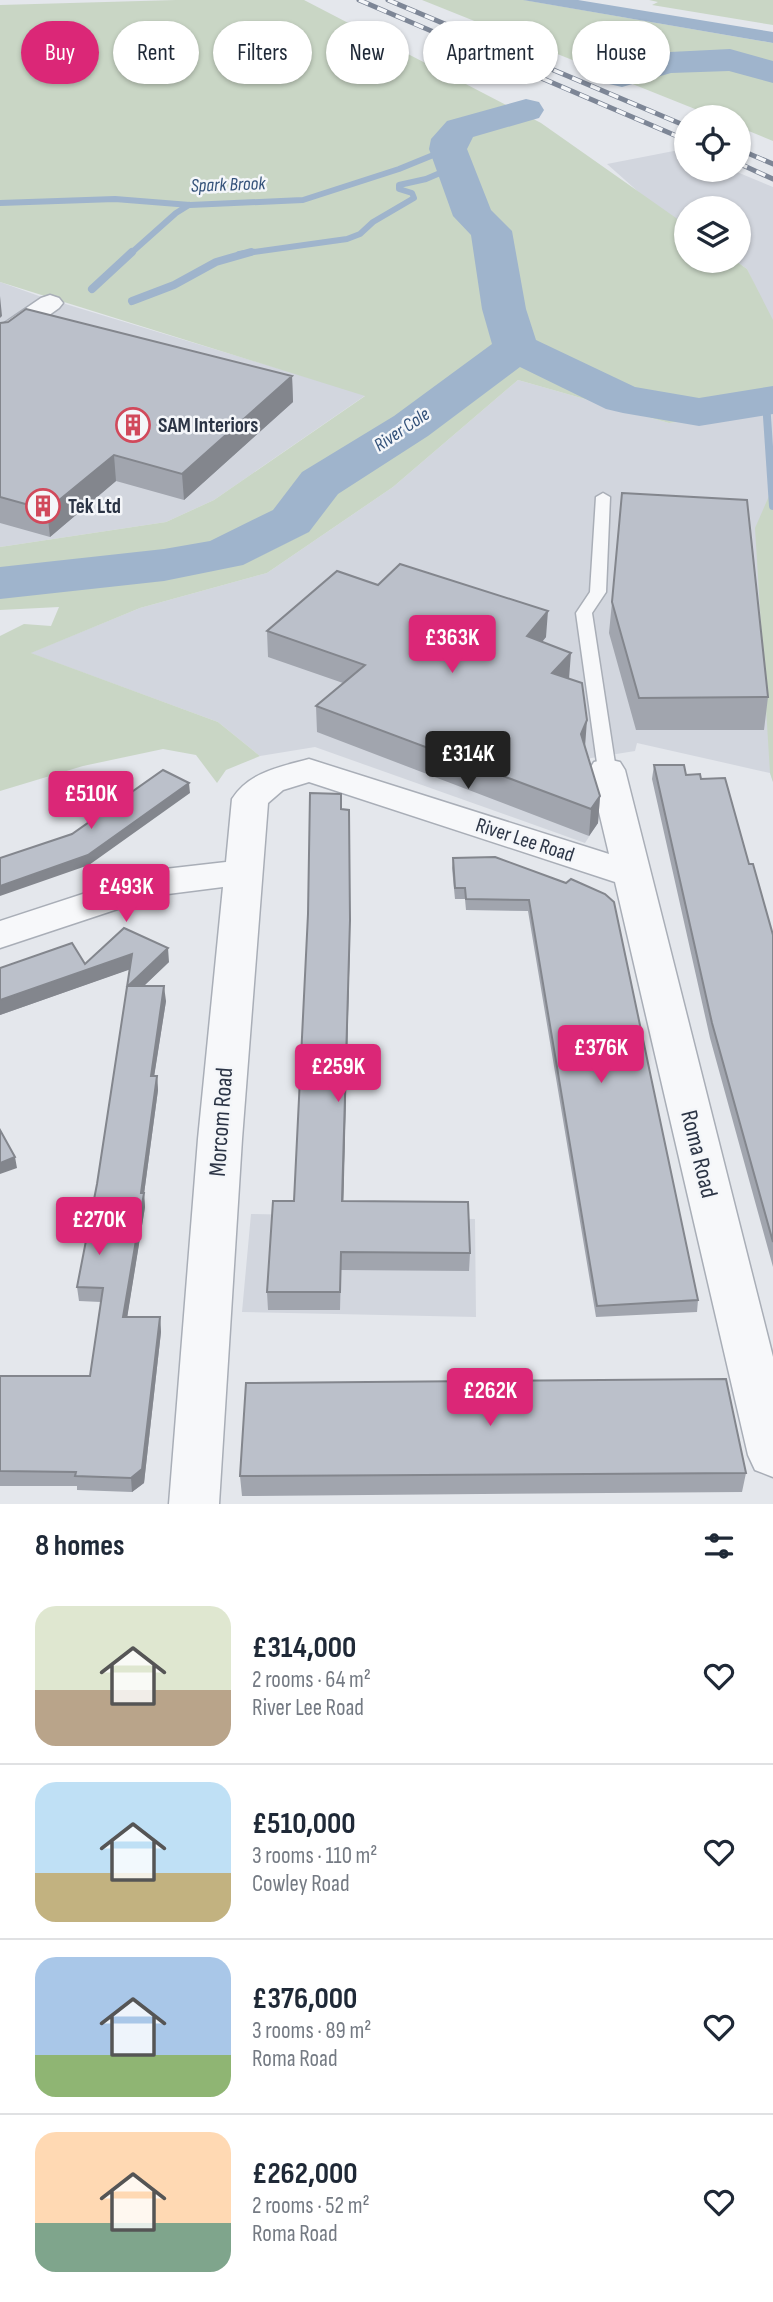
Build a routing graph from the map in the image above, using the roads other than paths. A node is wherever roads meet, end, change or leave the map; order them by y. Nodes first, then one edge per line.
1 (50, 303) dead end
2 (0, 338) edge
3 (603, 497) dead end
4 (607, 770) joint
5 (300, 771) joint
6 (242, 872) junction
7 (630, 874) junction
8 (0, 935) edge
9 (773, 1455) edge
10 (194, 1504) edge

1 - 2 street
3 - 4 lane
4 - 7 street, Roma Road
5 - 6 street, Morcom Road
5 - 7 street, River Lee Road
6 - 8 street
6 - 10 street, Morcom Road
7 - 9 street, Roma Road

